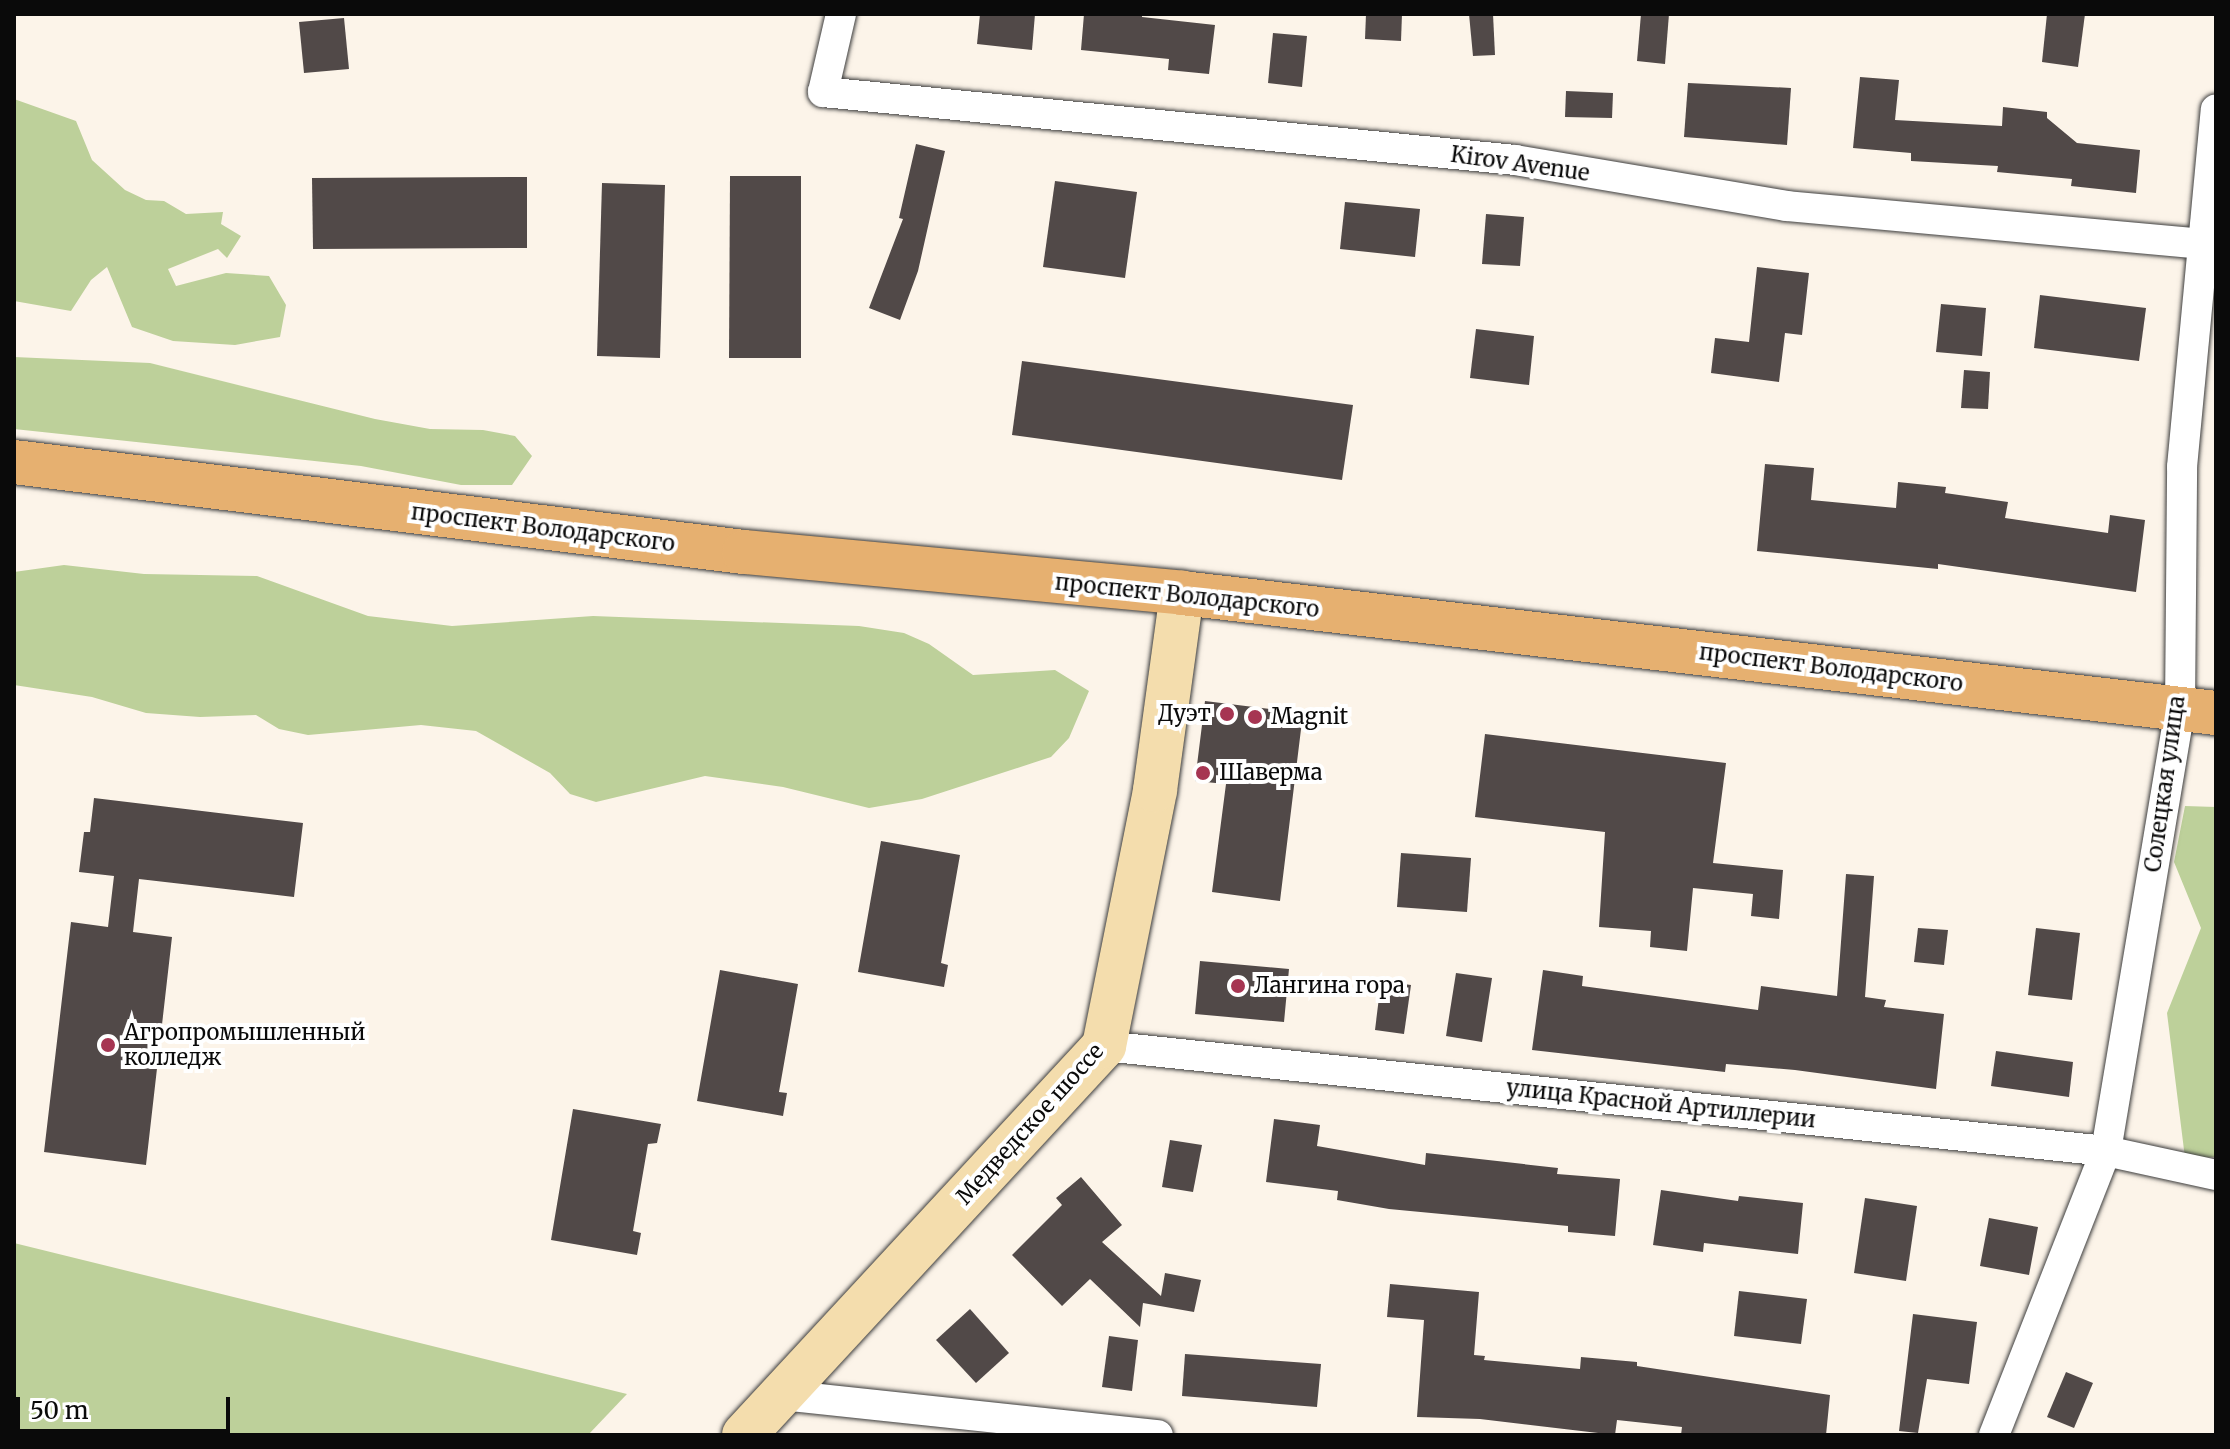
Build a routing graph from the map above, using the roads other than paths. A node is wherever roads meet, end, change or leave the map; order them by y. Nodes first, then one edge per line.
1 (841, 14) edge
2 (2216, 110) edge
3 (2210, 244) edge
4 (14, 462) edge
5 (1182, 593) junction
6 (2198, 711) edge
7 (1104, 1046) junction
8 (2106, 1151) junction
9 (2216, 1175) edge
10 (782, 1395) junction
11 (744, 1435) edge
12 (1158, 1435) edge
13 (1994, 1435) edge

1 - 3 street, Kirov Avenue
2 - 3 street, Солецкая улица
3 - 6 street, Солецкая улица
4 - 5 main road, проспект Володарского
5 - 6 main road, проспект Володарского
5 - 7 main road, Медведское шоссе
6 - 8 street, Солецкая улица
7 - 8 street, улица Красной Артиллерии
7 - 10 main road, Медведское шоссе
8 - 9 street, улица Красной Артиллерии
8 - 13 street, Солецкая улица
10 - 11 main road, Медведское шоссе
10 - 12 street

